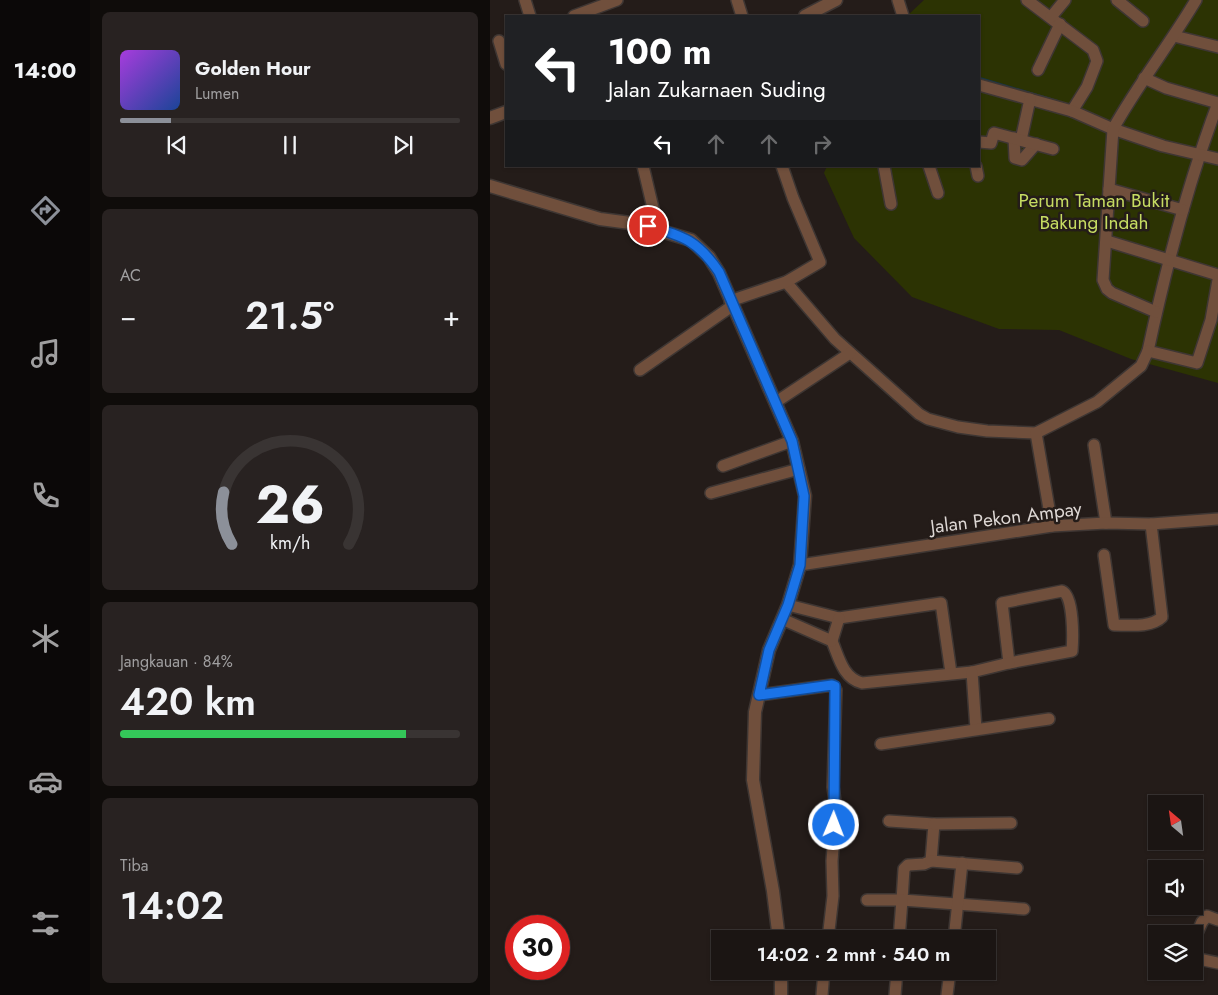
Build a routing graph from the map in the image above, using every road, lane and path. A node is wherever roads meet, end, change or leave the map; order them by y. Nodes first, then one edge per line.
1 (525, 0) edge
2 (617, 0) edge
3 (737, 0) edge
4 (836, 0) edge
5 (898, 0) edge
6 (1027, 0) edge
7 (1065, 0) edge
8 (1117, 0) edge
9 (1196, 0) edge
10 (530, 15) edge
11 (577, 15) edge
12 (742, 15) edge
13 (807, 15) edge
14 (903, 15) edge
15 (1056, 21) junction
16 (1143, 21) dead end
17 (1174, 36) junction
18 (498, 41) edge
19 (1218, 47) edge
20 (505, 61) edge
21 (1038, 70) dead end
22 (1144, 78) junction
23 (980, 85) edge
24 (1030, 99) junction
25 (1072, 111) junction
26 (505, 112) edge
27 (490, 118) edge
28 (1113, 129) junction
29 (1017, 139) junction
30 (980, 142) edge
31 (1036, 144) junction
32 (1053, 149) dead end
33 (1199, 154) junction
34 (1218, 159) edge
35 (643, 167) edge
36 (782, 167) edge
37 (884, 167) edge
38 (928, 167) edge
39 (490, 186) edge
40 (1109, 190) junction
41 (938, 193) dead end
42 (891, 204) dead end
43 (1183, 210) junction
44 (658, 229) junction
45 (1107, 241) junction
46 (1169, 261) junction
47 (1218, 275) edge
48 (1218, 280) edge
49 (786, 282) junction
50 (731, 304) junction
51 (1156, 312) junction
52 (1215, 321) edge
53 (1148, 351) junction
54 (850, 353) junction
55 (640, 370) dead end
56 (776, 402) junction
57 (1036, 433) junction
58 (792, 441) junction
59 (1094, 445) dead end
60 (724, 466) dead end
61 (799, 469) junction
62 (711, 493) dead end
63 (1218, 519) edge
64 (1106, 523) junction
65 (1151, 524) junction
66 (1052, 526) junction
67 (1104, 555) dead end
68 (800, 565) junction
69 (788, 605) junction
70 (816, 613) junction
71 (839, 618) junction
72 (782, 619) junction
73 (809, 630) junction
74 (832, 641) junction
75 (1009, 663) junction
76 (972, 672) junction
77 (951, 673) junction
78 (759, 695) junction
79 (1049, 719) dead end
80 (976, 729) junction
81 (881, 744) dead end
82 (889, 821) dead end
83 (1011, 823) dead end
84 (934, 824) junction
85 (931, 860) junction
86 (962, 863) junction
87 (1016, 868) dead end
88 (867, 900) dead end
89 (902, 900) junction
90 (958, 904) junction
91 (1024, 908) dead end
92 (1218, 920) edge
93 (1201, 925) edge
94 (778, 930) edge
95 (829, 930) edge
96 (900, 930) edge
97 (955, 930) edge
98 (1203, 960) edge
99 (1218, 963) edge
100 (781, 980) edge
101 (823, 980) edge
102 (896, 980) edge
103 (948, 980) edge
104 (781, 995) edge
105 (822, 995) edge
106 (895, 995) edge
107 (946, 995) edge

1 - 10 street
2 - 11 street
3 - 12 street
4 - 13 street
5 - 14 street
6 - 15 street
7 - 15 street
8 - 16 street
9 - 17 street
15 - 21 street
15 - 25 street
17 - 19 street
17 - 22 street
18 - 20 street
22 - 28 street
22 - 33 street
23 - 24 street
24 - 25 street
24 - 29 street
25 - 28 street
26 - 27 street
28 - 33 street
28 - 40 street
29 - 30 street
29 - 31 street
29 - 31 street
31 - 32 street
33 - 34 street
33 - 43 street
35 - 44 street
36 - 49 street
37 - 42 street
38 - 41 street
39 - 44 street
40 - 43 street
40 - 45 street
43 - 46 street
44 - 50 street
45 - 46 street
45 - 51 street
46 - 47 street
46 - 51 street
48 - 52 street
49 - 50 street
49 - 54 street
50 - 55 street
50 - 56 street
51 - 53 street
52 - 53 street
53 - 57 street
54 - 56 street
54 - 57 street
56 - 58 street
57 - 66 street
58 - 60 street
58 - 61 street
59 - 64 street
61 - 62 street
61 - 68 street
63 - 65 street, Jalan Pekon Ampay
64 - 65 street, Jalan Pekon Ampay
64 - 66 street, Jalan Pekon Ampay
65 - 67 street
66 - 68 street, Jalan Pekon Ampay
68 - 69 street
69 - 70 street
69 - 72 street
70 - 71 street
70 - 73 street
71 - 74 street
71 - 77 street
72 - 73 street
72 - 78 street
73 - 74 street
74 - 77 street
75 - 75 street
75 - 76 street
76 - 77 street
76 - 80 street
78 - 94 street
78 - 95 street
79 - 80 street
80 - 81 street
82 - 84 street
83 - 84 street
84 - 85 street
85 - 86 street
85 - 89 street
86 - 87 street
86 - 90 street
88 - 89 street
89 - 90 street
89 - 96 street
90 - 91 street
90 - 97 street
92 - 93 street
98 - 99 street
100 - 104 street
101 - 105 street
102 - 106 street
103 - 107 street

